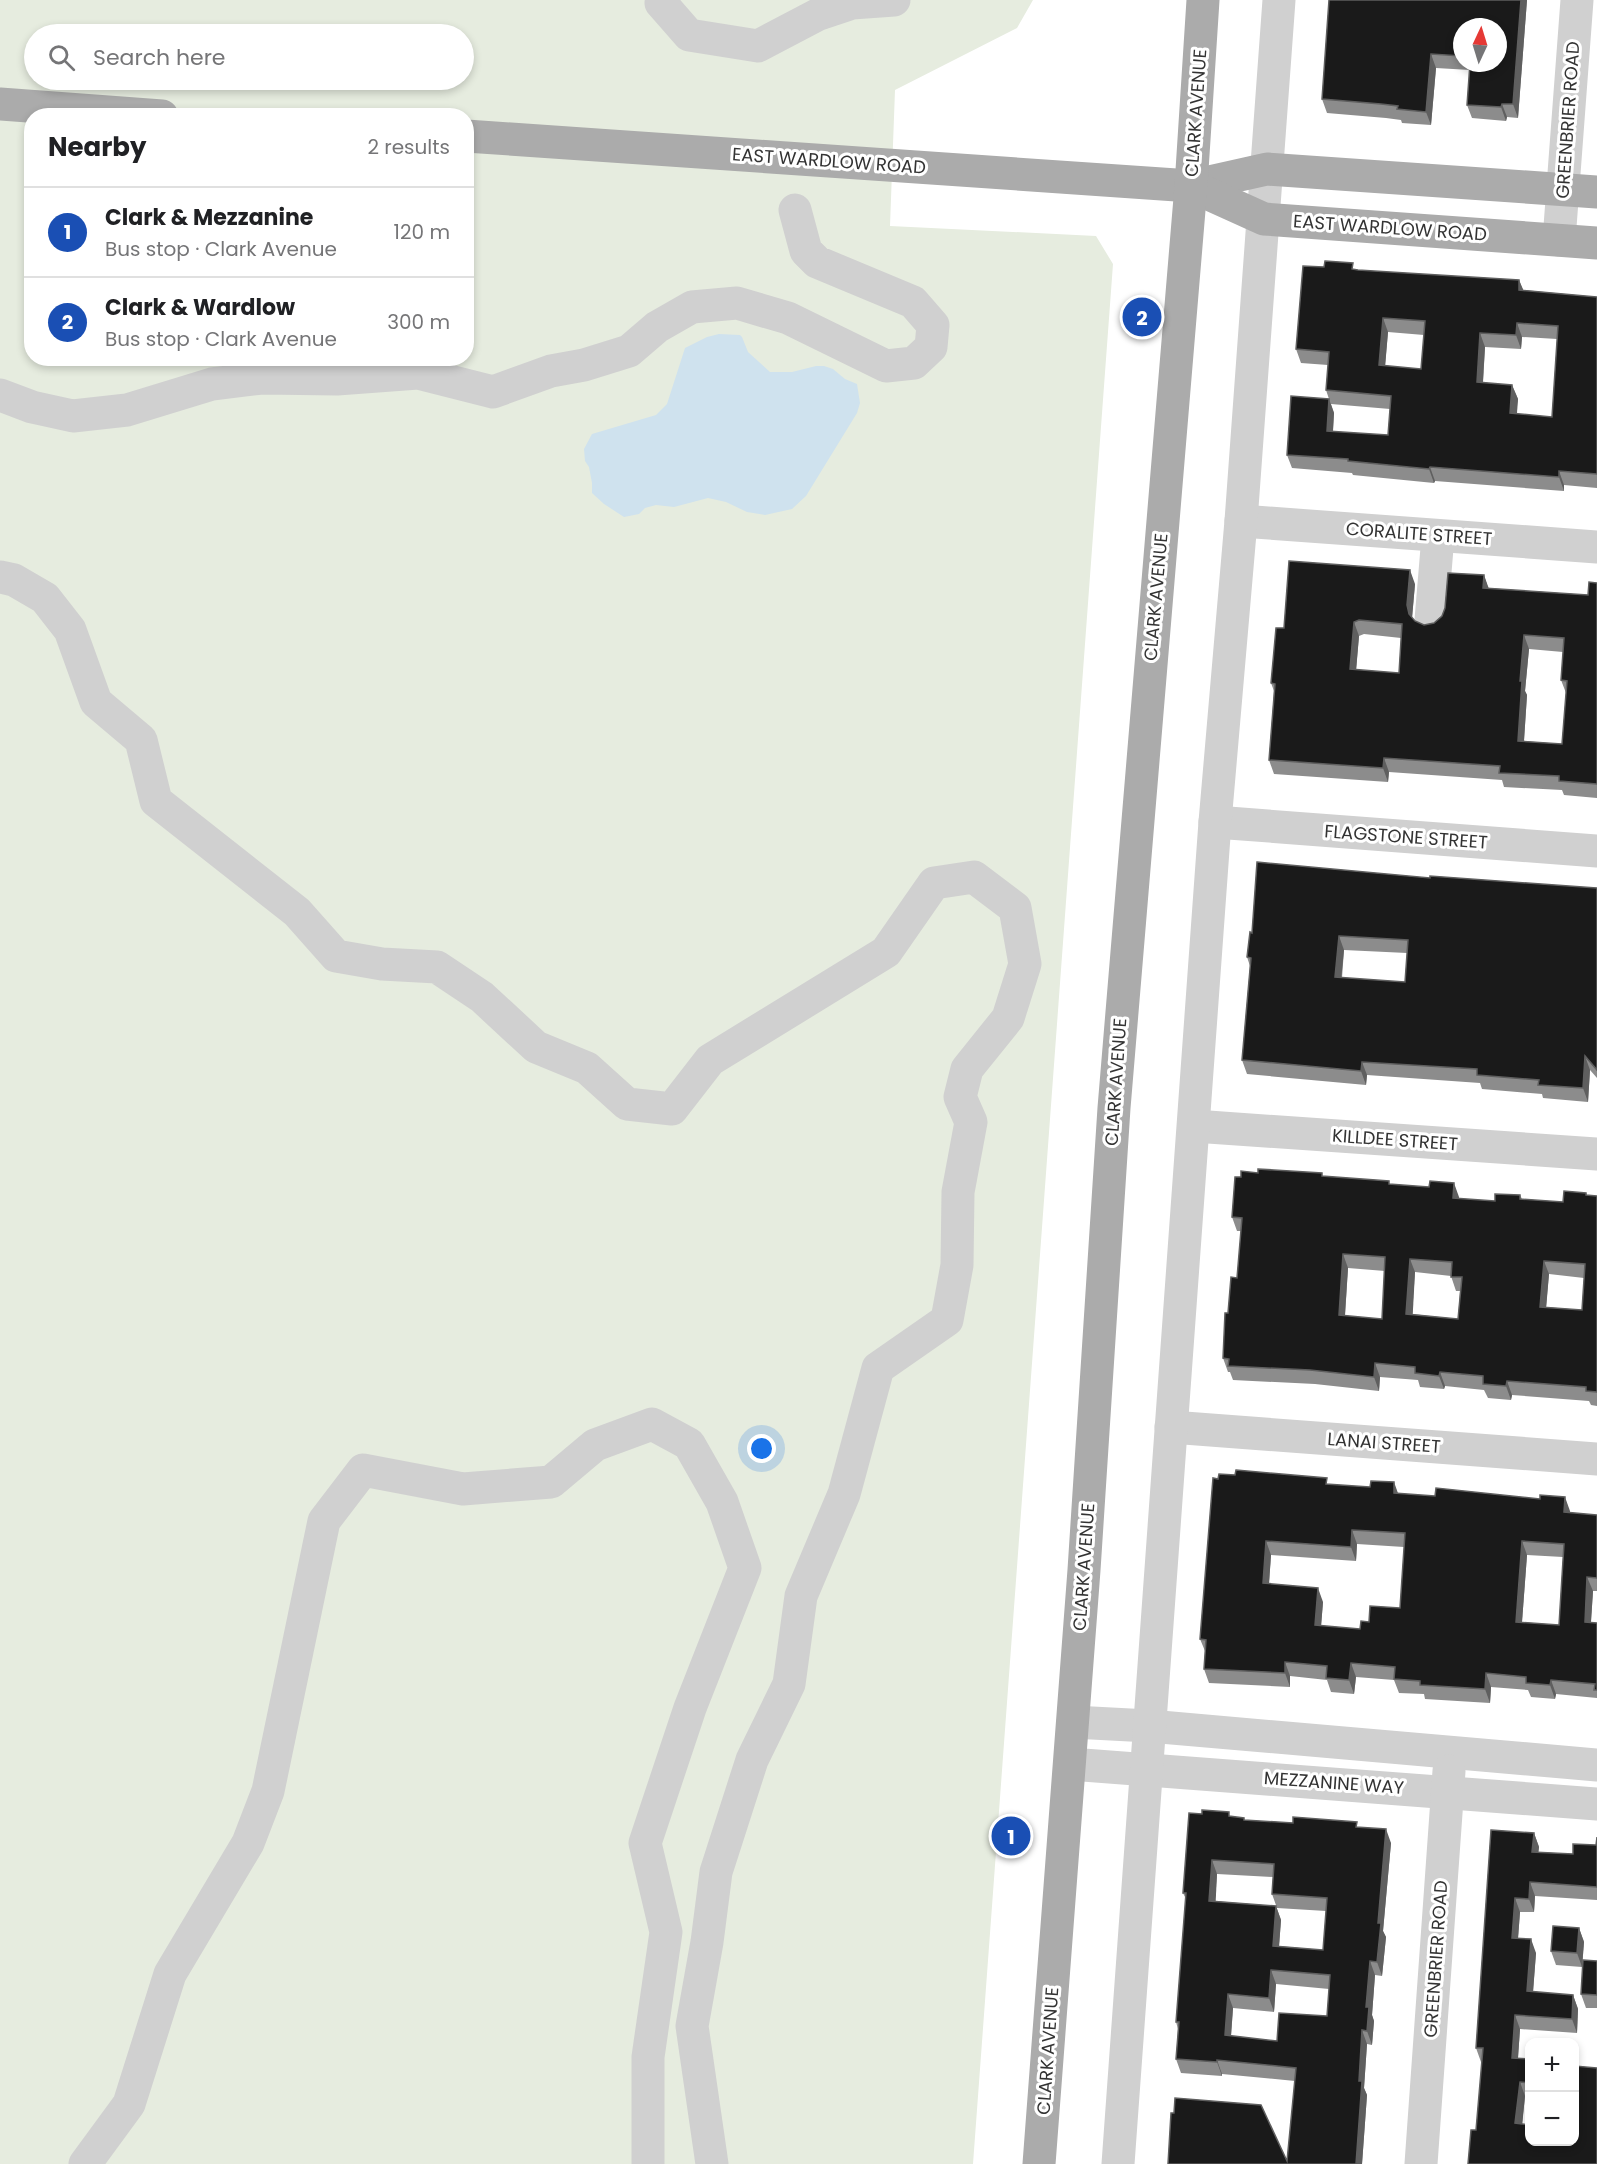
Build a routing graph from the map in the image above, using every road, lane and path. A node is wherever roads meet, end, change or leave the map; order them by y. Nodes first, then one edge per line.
1 (663, 0) edge
2 (894, 0) edge
3 (1203, 0) edge
4 (1279, 0) edge
5 (1577, 0) edge
6 (851, 1) edge
7 (0, 104) edge
8 (54, 108) edge
9 (474, 137) edge
10 (1267, 169) junction
11 (1191, 186) junction
12 (1563, 189) junction
13 (1597, 192) edge
14 (795, 210) dead end
15 (1264, 219) junction
16 (1559, 240) junction
17 (1597, 243) edge
18 (0, 395) edge
19 (1241, 521) junction
20 (1438, 536) junction
21 (1597, 547) edge
22 (0, 577) edge
23 (1431, 620) dead end
24 (1215, 822) junction
25 (1597, 851) edge
26 (1194, 1126) junction
27 (1597, 1154) edge
28 (1171, 1428) junction
29 (1597, 1459) edge
30 (1073, 1722) junction
31 (1149, 1726) junction
32 (1451, 1753) junction
33 (1070, 1764) junction
34 (1597, 1765) edge
35 (1146, 1769) junction
36 (1448, 1792) junction
37 (1597, 1804) edge
38 (85, 2164) edge
39 (648, 2164) edge
40 (712, 2164) edge
41 (1039, 2164) edge
42 (1118, 2164) edge
43 (1421, 2164) edge

1 - 6 street
2 - 6 street
3 - 11 main road, CLARK AVENUE
4 - 10 street
5 - 12 street, GREENBRIER ROAD
7 - 8 main road
9 - 11 main road, EAST WARDLOW ROAD
10 - 11 main road, EAST WARDLOW ROAD
10 - 12 main road, EAST WARDLOW ROAD
10 - 15 street
11 - 15 main road, EAST WARDLOW ROAD
11 - 30 main road, CLARK AVENUE
12 - 13 main road, EAST WARDLOW ROAD
12 - 16 street, GREENBRIER ROAD
14 - 18 street
15 - 16 main road, EAST WARDLOW ROAD
15 - 19 street
16 - 17 main road, EAST WARDLOW ROAD
19 - 20 street, CORALITE STREET
19 - 24 street
20 - 21 street, CORALITE STREET
20 - 23 street
22 - 40 street
24 - 25 street, FLAGSTONE STREET
24 - 26 street
26 - 27 street, KILLDEE STREET
26 - 28 street
28 - 29 street, LANAI STREET
28 - 31 street
30 - 31 street
30 - 33 main road, CLARK AVENUE
31 - 32 street
31 - 35 street
32 - 34 street
32 - 36 street, GREENBRIER ROAD
33 - 35 street, MEZZANINE WAY
33 - 41 main road, CLARK AVENUE
35 - 36 street, MEZZANINE WAY
35 - 42 street
36 - 37 street, MEZZANINE WAY
36 - 43 street, GREENBRIER ROAD
38 - 39 street

